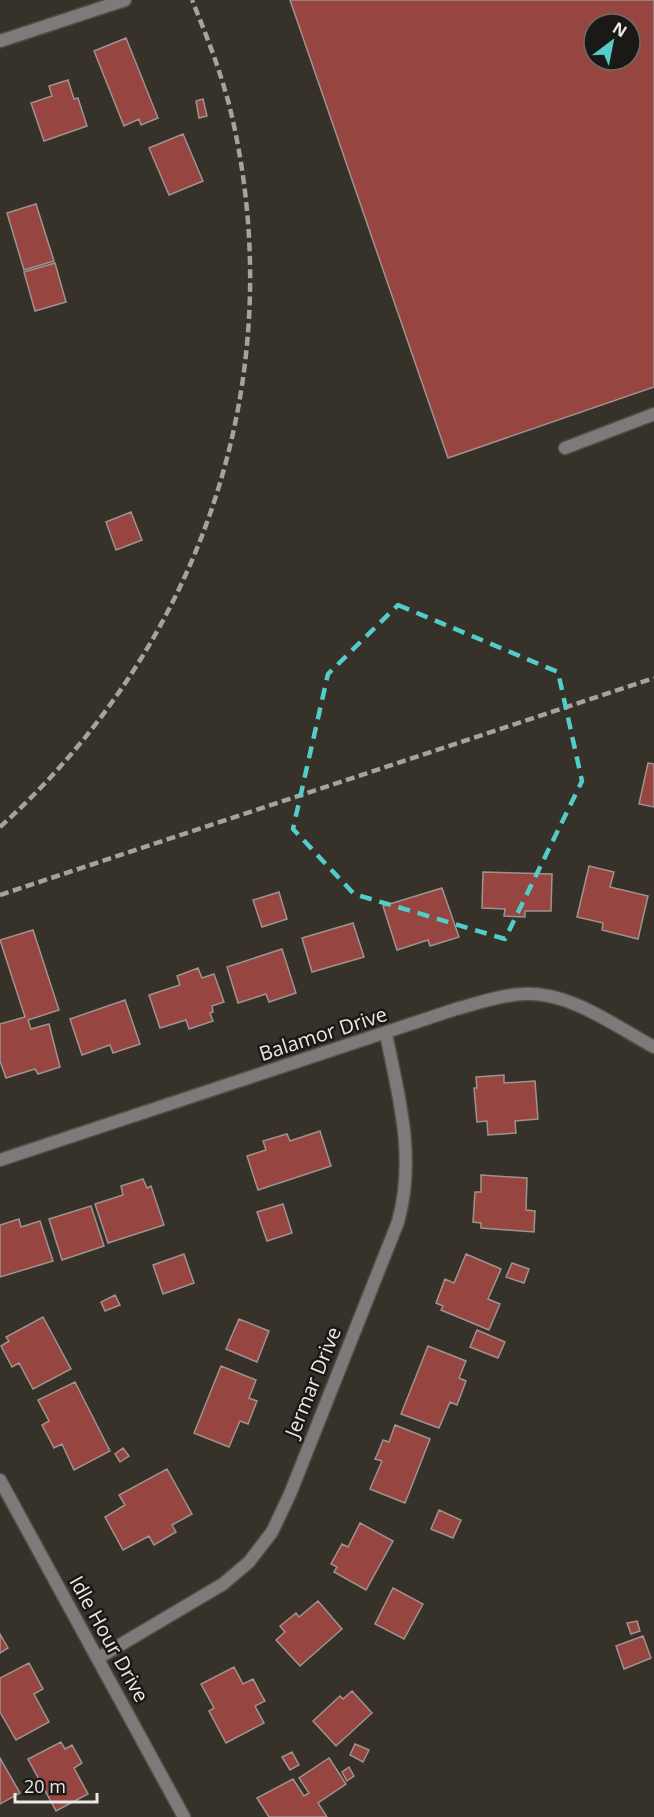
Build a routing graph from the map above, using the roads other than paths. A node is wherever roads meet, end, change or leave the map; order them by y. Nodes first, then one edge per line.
1 (125, 0) edge
2 (0, 41) edge
3 (654, 414) edge
4 (565, 448) dead end
5 (386, 1034) junction
6 (654, 1047) edge
7 (0, 1160) edge
8 (0, 1480) edge
9 (98, 1658) junction
10 (184, 1817) edge

1 - 2 street
3 - 4 street
5 - 6 street, Balamor Drive
5 - 7 street, Balamor Drive
5 - 9 street, Jermar Drive
8 - 9 street, Idle Hour Drive
9 - 10 street, Idle Hour Drive

